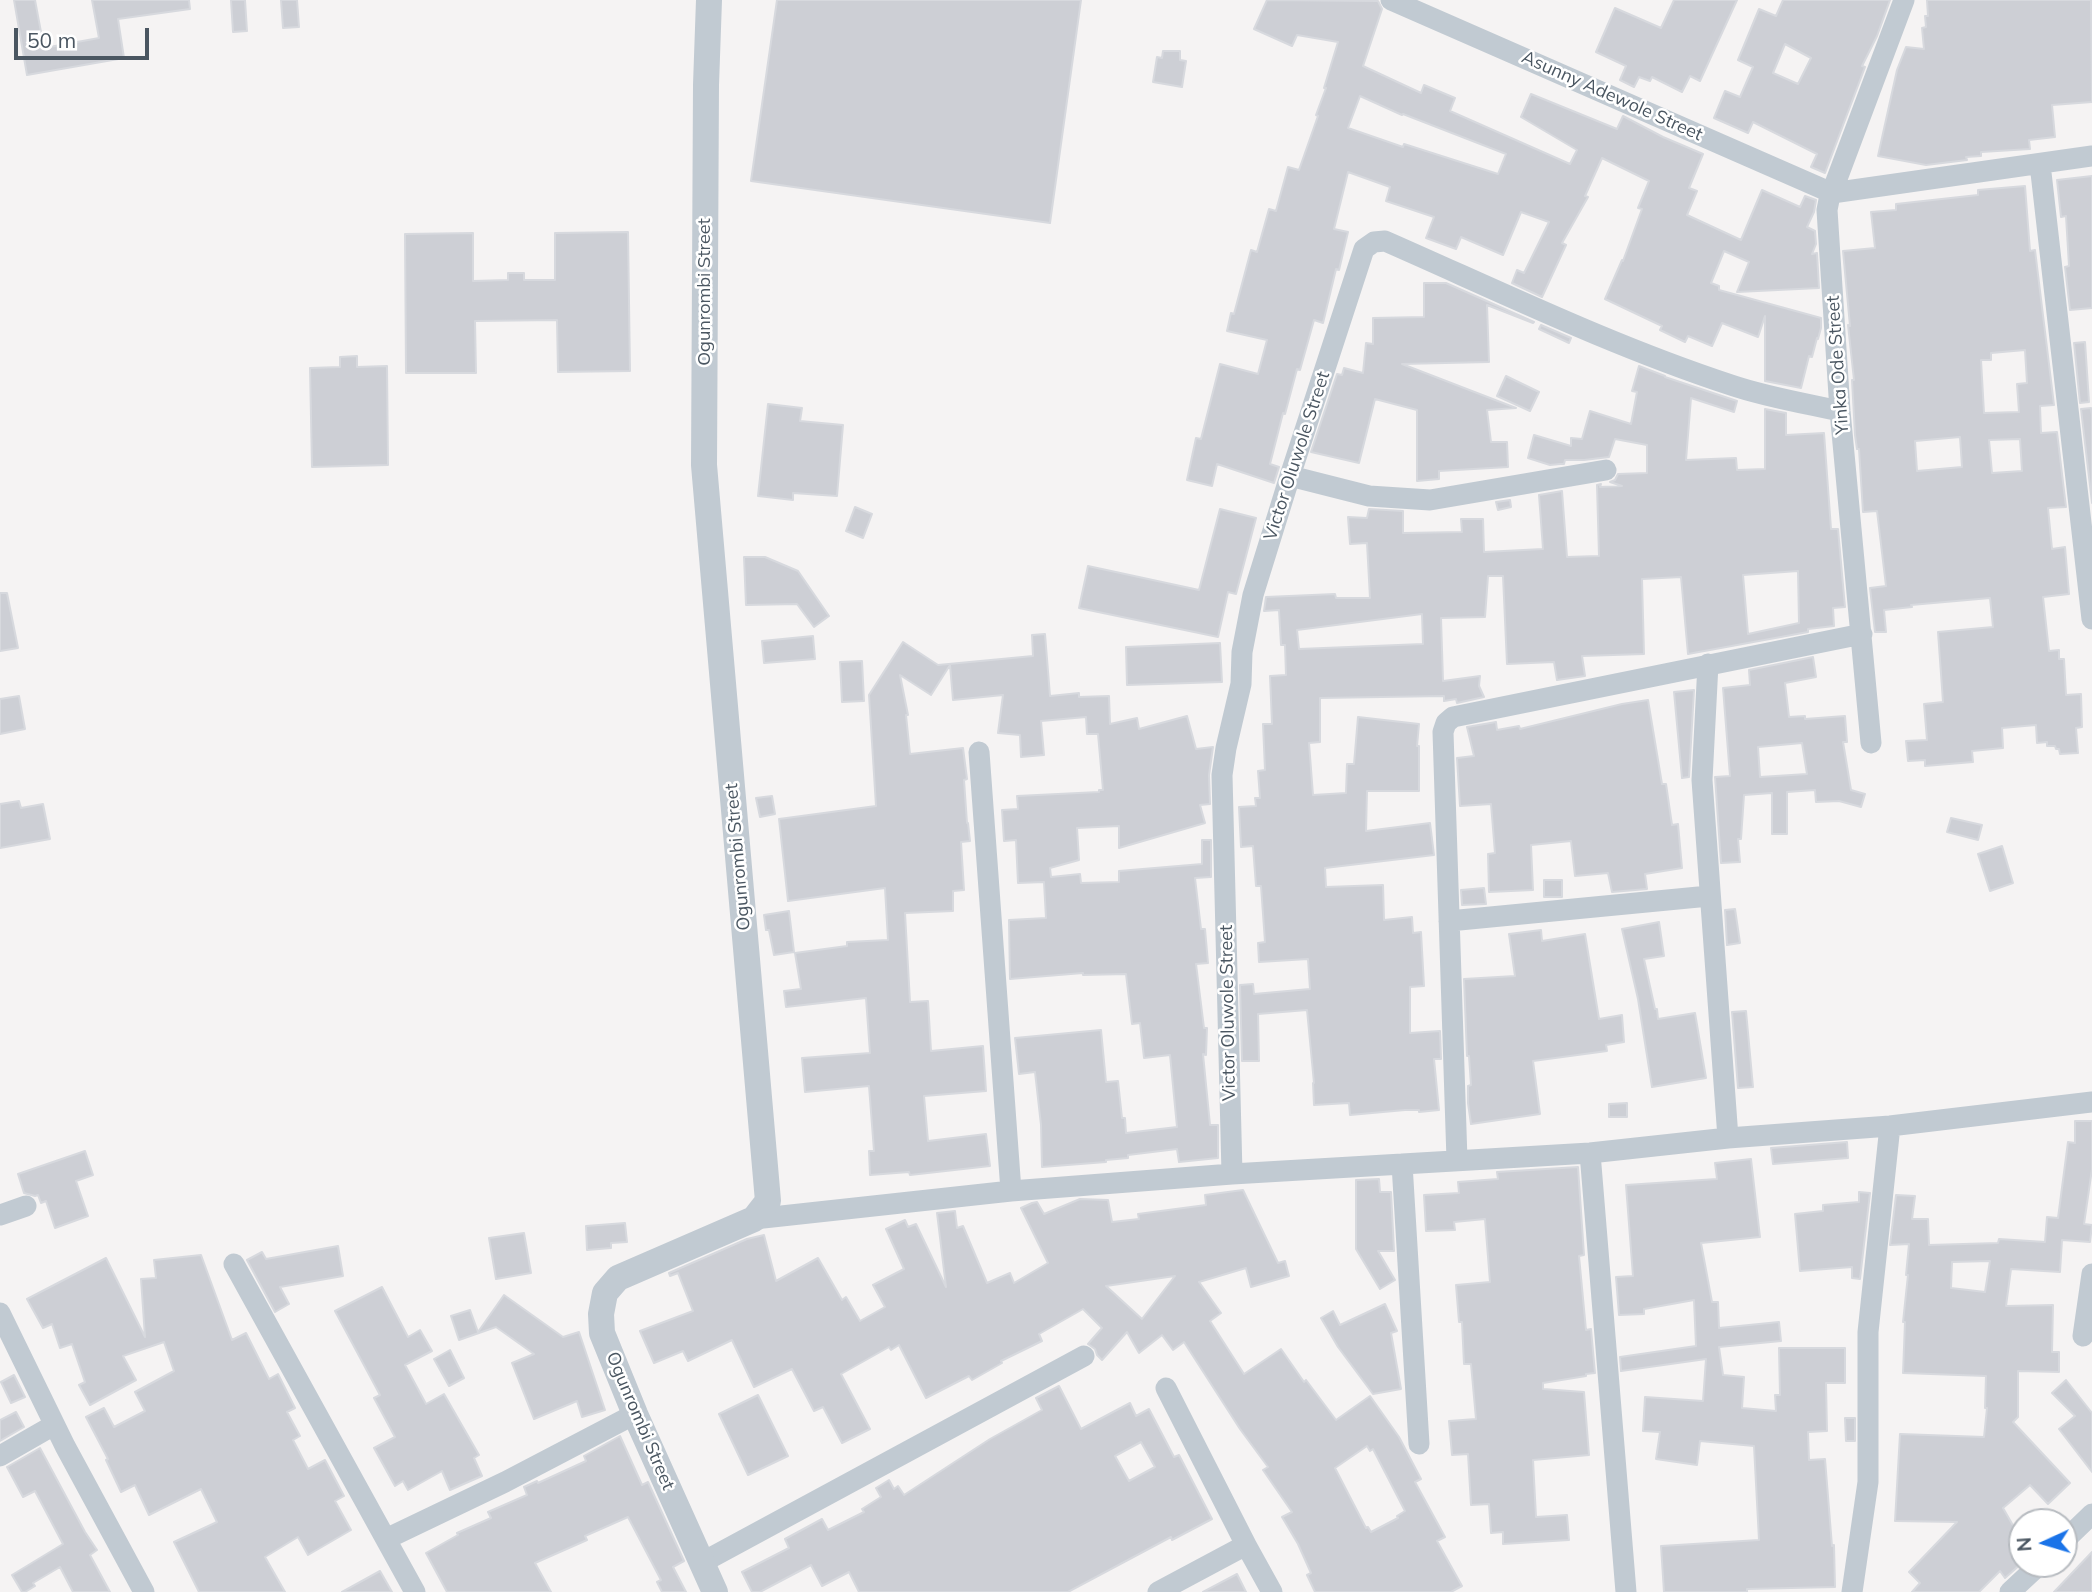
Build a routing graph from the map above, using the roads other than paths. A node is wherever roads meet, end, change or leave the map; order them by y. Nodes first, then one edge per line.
1 (709, 0) edge
2 (1391, 0) edge
3 (1904, 0) edge
4 (2092, 156) edge
5 (2040, 164) junction
6 (1832, 193) junction
7 (1840, 411) junction
8 (1606, 470) dead end
9 (1290, 476) junction
10 (2092, 619) edge
11 (1862, 635) junction
12 (1708, 664) junction
13 (1871, 743) dead end
14 (979, 752) dead end
15 (1709, 896) junction
16 (1450, 921) junction
17 (2092, 1102) edge
18 (1890, 1126) junction
19 (1728, 1138) junction
20 (1590, 1153) junction
21 (1457, 1160) junction
22 (1402, 1164) junction
23 (1232, 1174) junction
24 (1011, 1191) junction
25 (26, 1206) dead end
26 (0, 1215) edge
27 (754, 1219) junction
28 (234, 1264) dead end
29 (2092, 1273) edge
30 (0, 1313) edge
31 (2083, 1336) dead end
32 (1084, 1356) dead end
33 (1166, 1388) dead end
34 (635, 1414) junction
35 (54, 1425) junction
36 (1419, 1444) dead end
37 (0, 1456) edge
38 (2092, 1514) edge
39 (2078, 1528) edge
40 (386, 1539) junction
41 (1246, 1545) junction
42 (703, 1562) junction
43 (2025, 1578) edge
44 (144, 1592) edge
45 (415, 1592) edge
46 (715, 1592) edge
47 (1158, 1592) edge
48 (1272, 1592) edge
49 (1626, 1592) edge
50 (1852, 1592) edge
51 (2010, 1592) edge

1 - 27 street, Ogunrombi Street
2 - 6 street, Asunny Adewole Street
3 - 6 street, Yinka Ode Street
4 - 5 street
5 - 6 street
5 - 10 street
6 - 7 street, Yinka Ode Street
7 - 9 street, Victor Oluwole Street
7 - 11 street, Yinka Ode Street
8 - 9 street
9 - 23 street, Victor Oluwole Street
11 - 12 street
11 - 13 street, Yinka Ode Street
12 - 15 street
12 - 16 street
14 - 24 street
15 - 16 street
15 - 19 street
16 - 21 street
17 - 18 street
18 - 19 street
18 - 50 street
19 - 20 street
20 - 21 street
20 - 49 street
21 - 22 street
22 - 23 street
22 - 36 street
23 - 24 street
24 - 27 street
25 - 26 street
27 - 34 street, Ogunrombi Street
28 - 40 street
29 - 31 street
30 - 35 street
32 - 42 street
33 - 41 street
34 - 40 street
34 - 42 street, Ogunrombi Street
35 - 37 street
35 - 44 street
38 - 39 street
40 - 45 street
41 - 47 street
41 - 48 street
42 - 46 street, Ogunrombi Street
43 - 51 street

